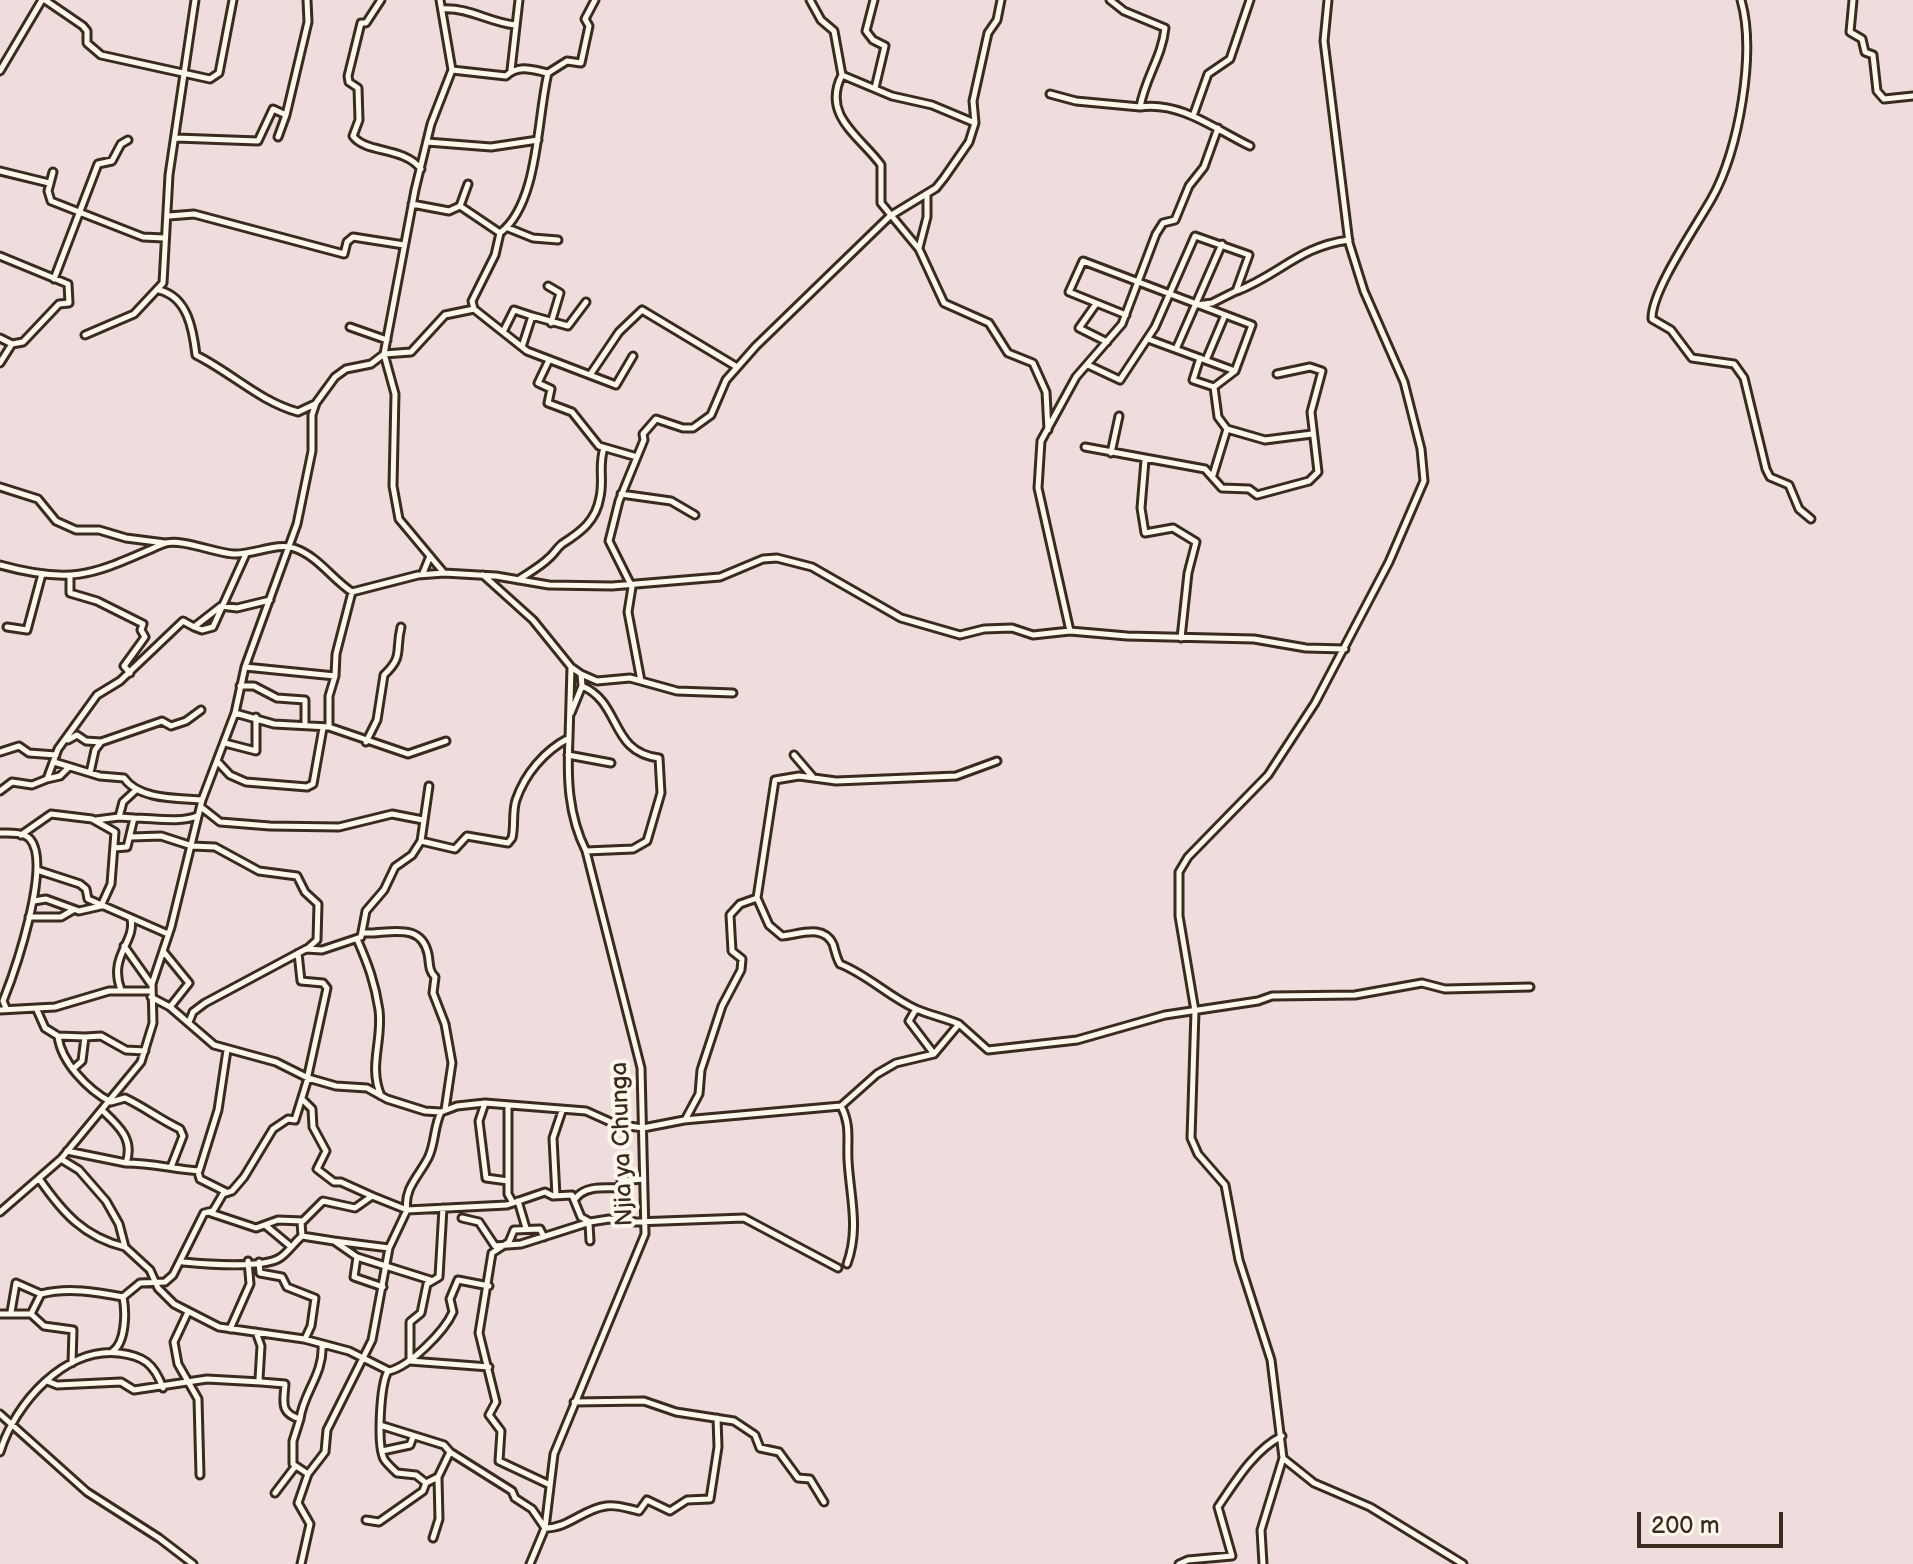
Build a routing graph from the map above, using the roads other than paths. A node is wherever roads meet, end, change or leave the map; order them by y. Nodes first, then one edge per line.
1 (43, 0) edge
2 (195, 0) edge
3 (233, 0) edge
4 (307, 0) edge
5 (381, 0) edge
6 (440, 0) edge
7 (519, 0) edge
8 (595, 0) edge
9 (810, 0) edge
10 (874, 0) edge
11 (1001, 0) edge
12 (1110, 0) edge
13 (1250, 0) edge
14 (1741, 0) edge
15 (1853, 0) edge
16 (1326, 1) edge
17 (442, 9) junction
18 (515, 25) junction
19 (452, 70) junction
20 (0, 71) edge
21 (511, 71) junction
22 (183, 72) junction
23 (548, 73) junction
24 (842, 75) junction
25 (874, 88) junction
26 (1050, 94) dead end
27 (1913, 96) edge
28 (1140, 107) junction
29 (286, 115) junction
30 (1193, 116) junction
31 (975, 123) junction
32 (1218, 128) junction
33 (278, 137) dead end
34 (176, 138) junction
35 (128, 140) dead end
36 (538, 140) junction
37 (427, 142) junction
38 (1250, 146) dead end
39 (421, 169) junction
40 (0, 171) edge
41 (53, 172) dead end
42 (49, 183) junction
43 (468, 184) dead end
44 (927, 194) junction
45 (412, 204) junction
46 (460, 206) junction
47 (80, 213) junction
48 (169, 216) junction
49 (890, 216) junction
50 (507, 228) junction
51 (500, 233) junction
52 (164, 238) junction
53 (558, 240) dead end
54 (1349, 240) junction
55 (1222, 244) junction
56 (404, 245) junction
57 (919, 249) junction
58 (0, 256) edge
59 (54, 279) junction
60 (1138, 283) junction
61 (548, 286) dead end
62 (159, 290) junction
63 (1236, 291) junction
64 (1168, 295) junction
65 (586, 302) dead end
66 (1096, 304) junction
67 (1196, 305) junction
68 (474, 309) junction
69 (1126, 315) junction
70 (1225, 315) junction
71 (532, 316) junction
72 (551, 323) junction
73 (350, 327) dead end
74 (503, 332) junction
75 (85, 335) dead end
76 (0, 338) edge
77 (1148, 339) junction
78 (387, 340) junction
79 (1107, 342) junction
80 (12, 344) junction
81 (522, 347) junction
82 (1176, 349) junction
83 (384, 354) junction
84 (633, 356) dead end
85 (1203, 359) junction
86 (549, 360) junction
87 (0, 363) edge
88 (1088, 365) junction
89 (737, 367) junction
90 (1235, 371) junction
91 (1277, 374) dead end
92 (590, 375) junction
93 (1214, 387) junction
94 (316, 403) junction
95 (1119, 416) dead end
96 (1227, 429) junction
97 (1049, 430) junction
98 (1312, 434) junction
99 (1085, 447) dead end
100 (604, 448) junction
101 (1111, 453) junction
102 (637, 457) junction
103 (1145, 460) junction
104 (1213, 476) junction
105 (0, 487) edge
106 (621, 494) junction
107 (695, 515) dead end
108 (1811, 519) dead end
109 (165, 543) junction
110 (290, 546) junction
111 (247, 553) junction
112 (430, 556) junction
113 (0, 565) edge
114 (444, 573) junction
115 (42, 574) junction
116 (422, 574) junction
117 (483, 575) junction
118 (70, 578) junction
119 (517, 581) junction
120 (629, 583) junction
121 (352, 592) junction
122 (271, 600) junction
123 (221, 606) junction
124 (7, 627) dead end
125 (194, 627) junction
126 (401, 627) dead end
127 (1070, 631) junction
128 (1181, 638) junction
129 (1345, 649) junction
130 (245, 667) junction
131 (571, 667) junction
132 (130, 673) junction
133 (581, 674) junction
134 (335, 676) junction
135 (641, 681) junction
136 (240, 686) junction
137 (582, 686) junction
138 (733, 693) dead end
139 (201, 710) dead end
140 (235, 713) junction
141 (571, 713) junction
142 (256, 717) junction
143 (305, 725) junction
144 (326, 728) junction
145 (569, 738) junction
146 (67, 740) junction
147 (446, 741) dead end
148 (101, 742) junction
149 (366, 742) junction
150 (225, 743) junction
151 (0, 752) edge
152 (568, 755) junction
153 (794, 755) dead end
154 (55, 758) junction
155 (217, 761) junction
156 (997, 761) dead end
157 (611, 763) dead end
158 (69, 767) junction
159 (90, 773) junction
160 (813, 777) junction
161 (47, 779) junction
162 (429, 786) dead end
163 (137, 789) junction
164 (0, 791) edge
165 (201, 803) junction
166 (198, 816) junction
167 (119, 817) junction
168 (134, 818) junction
169 (95, 820) junction
170 (423, 820) junction
171 (0, 833) edge
172 (21, 835) junction
173 (131, 837) junction
174 (421, 841) junction
175 (192, 846) junction
176 (114, 848) junction
177 (586, 851) junction
178 (37, 870) junction
179 (757, 898) junction
180 (34, 901) junction
181 (101, 906) junction
182 (73, 910) junction
183 (29, 917) junction
184 (130, 918) junction
185 (364, 933) junction
186 (168, 934) junction
187 (357, 939) junction
188 (124, 946) junction
189 (306, 949) junction
190 (163, 951) junction
191 (298, 953) junction
192 (1530, 987) dead end
193 (121, 990) junction
194 (151, 991) junction
195 (170, 1007) junction
196 (3, 1009) edge
197 (916, 1009) junction
198 (37, 1010) junction
199 (1195, 1011) junction
200 (189, 1022) junction
201 (959, 1024) junction
202 (58, 1036) junction
203 (85, 1037) junction
204 (227, 1050) junction
205 (145, 1051) junction
206 (934, 1054) junction
207 (73, 1069) junction
208 (308, 1076) junction
209 (381, 1097) junction
210 (303, 1100) junction
211 (111, 1102) junction
212 (485, 1103) junction
213 (508, 1106) junction
214 (841, 1106) junction
215 (103, 1111) junction
216 (443, 1111) junction
217 (562, 1111) junction
218 (684, 1120) junction
219 (643, 1128) junction
220 (67, 1151) junction
221 (61, 1159) junction
222 (126, 1163) junction
223 (171, 1167) junction
224 (199, 1171) junction
225 (643, 1179) junction
226 (40, 1180) junction
227 (508, 1181) junction
228 (227, 1193) junction
229 (372, 1196) junction
230 (556, 1196) junction
231 (575, 1200) junction
232 (516, 1202) junction
233 (443, 1208) junction
234 (407, 1210) junction
235 (0, 1212) edge
236 (208, 1212) junction
237 (462, 1218) dead end
238 (643, 1220) junction
239 (301, 1222) junction
240 (590, 1223) junction
241 (265, 1225) junction
242 (526, 1228) junction
243 (302, 1236) junction
244 (544, 1237) junction
245 (334, 1241) junction
246 (590, 1241) dead end
247 (509, 1242) junction
248 (289, 1245) junction
249 (125, 1247) junction
250 (389, 1248) junction
251 (357, 1257) junction
252 (247, 1261) junction
253 (183, 1262) junction
254 (259, 1262) junction
255 (847, 1264) dead end
256 (388, 1268) junction
257 (838, 1268) dead end
258 (430, 1280) junction
259 (157, 1282) junction
260 (489, 1286) junction
261 (383, 1287) junction
262 (41, 1294) junction
263 (123, 1297) junction
264 (11, 1312) junction
265 (188, 1312) junction
266 (0, 1314) edge
267 (31, 1314) junction
268 (230, 1329) junction
269 (256, 1332) junction
270 (304, 1339) junction
271 (322, 1345) junction
272 (112, 1352) junction
273 (362, 1357) junction
274 (410, 1361) junction
275 (72, 1363) junction
276 (489, 1367) junction
277 (389, 1371) junction
278 (47, 1381) junction
279 (190, 1381) junction
280 (261, 1382) junction
281 (163, 1388) junction
282 (574, 1402) junction
283 (0, 1414) edge
284 (717, 1418) junction
285 (300, 1419) junction
286 (13, 1425) junction
287 (383, 1426) junction
288 (1282, 1436) junction
289 (413, 1437) junction
290 (382, 1451) junction
291 (0, 1452) edge
292 (450, 1452) junction
293 (1283, 1458) junction
294 (294, 1468) junction
295 (308, 1474) junction
296 (200, 1475) dead end
297 (438, 1477) junction
298 (426, 1483) junction
299 (548, 1484) junction
300 (275, 1493) dead end
301 (824, 1502) dead end
302 (366, 1520) dead end
303 (545, 1528) junction
304 (433, 1538) dead end
305 (193, 1564) edge
306 (301, 1564) edge
307 (530, 1564) edge
308 (1179, 1564) edge
309 (1263, 1564) edge
310 (1463, 1564) edge

1 - 20 street
1 - 22 street
2 - 22 street
3 - 22 street
4 - 29 street
5 - 39 street
6 - 17 street
7 - 18 street
8 - 23 street
9 - 24 street
10 - 25 street
11 - 31 street
12 - 28 street
13 - 30 street
14 - 108 street
15 - 27 street
16 - 54 street
17 - 18 street
17 - 19 street
18 - 21 street
19 - 21 street
19 - 37 street
21 - 23 street
22 - 34 street
23 - 36 street
24 - 25 street
24 - 49 street
25 - 31 street
26 - 28 street
28 - 30 street
29 - 33 street
29 - 34 street
30 - 32 street
31 - 44 street
32 - 38 street
32 - 60 street
34 - 48 street
35 - 47 street
36 - 37 street
36 - 50 street
37 - 39 street
39 - 45 street
40 - 42 street
41 - 42 street
42 - 47 street
43 - 46 street
44 - 49 street
44 - 57 street
45 - 46 street
45 - 56 street
46 - 51 street
47 - 52 street
47 - 59 street
48 - 52 street
48 - 56 street
49 - 57 street
49 - 89 street
50 - 51 street
50 - 53 street
51 - 68 street
52 - 62 street
54 - 63 street
54 - 129 street
55 - 63 street
55 - 64 street
55 - 67 street
56 - 78 street
57 - 97 street
58 - 59 street
59 - 80 street
60 - 64 street
60 - 66 street
60 - 69 street
61 - 72 street
62 - 75 street
62 - 94 street
63 - 67 street
64 - 67 street
64 - 77 street
65 - 72 street
66 - 69 street
66 - 79 street
67 - 70 street
67 - 82 street
68 - 74 street
68 - 83 street
69 - 79 street
70 - 85 street
70 - 90 street
71 - 72 street
71 - 74 street
71 - 81 street
73 - 78 street
74 - 81 street
76 - 80 street
77 - 82 street
77 - 88 street
78 - 83 street
79 - 88 street
80 - 87 street
81 - 86 street
82 - 85 street
83 - 94 street
83 - 112 street
84 - 92 street
85 - 90 street
85 - 93 street
86 - 92 street
86 - 100 street
88 - 97 street
89 - 92 street
89 - 102 street
90 - 93 street
91 - 98 street
93 - 96 street
94 - 110 street
95 - 101 street
96 - 98 street
96 - 104 street
97 - 127 street
98 - 104 street
99 - 101 street
100 - 102 street
100 - 119 street
101 - 103 street
102 - 106 street
103 - 104 street
103 - 128 street
105 - 109 street
106 - 107 street
106 - 120 street
109 - 111 street
109 - 118 street
110 - 111 street
110 - 121 street
110 - 122 street
111 - 123 street
112 - 114 street
112 - 116 street
113 - 115 street
114 - 116 street
114 - 117 street
115 - 118 street
115 - 124 street
116 - 121 street
117 - 119 street
117 - 131 street
118 - 132 street
119 - 120 street
120 - 127 street
120 - 135 street
121 - 134 street
122 - 123 street
122 - 130 street
123 - 125 street
123 - 125 street
125 - 132 street
126 - 149 street
127 - 128 street
128 - 129 street
129 - 199 street
130 - 134 street
130 - 136 street
131 - 133 street
131 - 141 street
132 - 146 street
133 - 135 street
133 - 137 street
134 - 144 street
135 - 138 street
136 - 140 street
136 - 143 street
137 - 141 street
137 - 177 street
139 - 148 street
140 - 142 street
140 - 150 street
141 - 145 street, Njia ya Chunga
142 - 143 street
142 - 150 street
143 - 144 street
144 - 149 street
144 - 155 street
145 - 152 street, Njia ya Chunga
145 - 174 street
146 - 148 street
146 - 154 street
147 - 149 street
148 - 159 street
150 - 155 street
151 - 154 street
152 - 157 street
152 - 177 street, Njia ya Chunga
153 - 160 street
154 - 158 street
154 - 161 street
155 - 165 street
156 - 160 street
158 - 159 street
158 - 161 street
159 - 163 street
160 - 179 street
161 - 164 street
162 - 170 street
163 - 165 street
163 - 167 street
165 - 166 street
165 - 170 street
166 - 168 street
166 - 175 street
167 - 168 street
167 - 169 street
168 - 173 street
169 - 172 street
169 - 176 street
170 - 174 street
171 - 172 street
172 - 178 street
173 - 175 street
173 - 176 street
174 - 185 street
175 - 186 street
175 - 189 street
176 - 181 street
177 - 219 street, Njia ya Chunga
178 - 180 street
178 - 181 street
179 - 197 street
179 - 218 street
180 - 182 street
180 - 183 street
181 - 182 street
181 - 184 street
182 - 183 street
183 - 196 street
184 - 186 street
184 - 188 street
185 - 187 street
185 - 216 street
186 - 190 street
187 - 189 street
187 - 209 street
188 - 193 street
188 - 194 street
189 - 191 street
190 - 194 street
190 - 195 street
191 - 200 street
191 - 208 street
192 - 199 street
193 - 194 street
193 - 198 street
194 - 195 street
194 - 205 street
195 - 200 street
196 - 198 street
197 - 201 street
197 - 206 street
198 - 202 street
199 - 201 street
199 - 288 street
200 - 204 street
201 - 206 street
202 - 203 street
202 - 207 street
203 - 205 street
203 - 207 street
204 - 208 street
204 - 224 street
205 - 211 street
206 - 214 street
207 - 211 street
208 - 209 street
208 - 210 street
209 - 216 street
210 - 228 street
210 - 229 street
211 - 215 street
211 - 223 street
212 - 213 street
212 - 216 street
212 - 227 street
213 - 217 street
213 - 227 street
214 - 218 street
214 - 255 street
215 - 220 street
215 - 222 street
216 - 234 street
217 - 219 street
217 - 230 street
218 - 219 street
219 - 225 street, Njia ya Chunga
220 - 221 street
220 - 222 street
221 - 226 street
221 - 249 street
222 - 223 street
223 - 224 street
224 - 228 street
225 - 231 street
225 - 238 street, Njia ya Chunga
226 - 235 street
226 - 249 street
227 - 232 street
228 - 236 street
229 - 234 street
229 - 239 street
230 - 231 street
230 - 232 street
231 - 240 street
232 - 233 street
232 - 242 street
233 - 234 street
233 - 258 street
234 - 250 street
236 - 241 street
236 - 253 street
237 - 247 street
238 - 240 street
238 - 257 street
238 - 282 street, Njia ya Chunga
239 - 241 street
239 - 243 street
240 - 244 street
240 - 246 street
241 - 248 street
242 - 244 street
242 - 247 street
243 - 245 street
243 - 248 street
244 - 247 street
245 - 250 street
245 - 251 street
247 - 260 street
248 - 254 street
249 - 259 street
250 - 256 street
251 - 256 street
251 - 261 street
252 - 253 street
252 - 254 street
252 - 268 street
253 - 259 street
254 - 270 street
256 - 258 street
256 - 261 street
258 - 274 street
259 - 263 street
259 - 265 street
260 - 274 street
260 - 276 street
261 - 273 street
262 - 263 street
262 - 264 street
262 - 267 street
263 - 272 street
264 - 266 street
264 - 267 street
265 - 268 street
265 - 279 street
267 - 275 street
268 - 269 street
269 - 270 street
269 - 280 street
270 - 271 street
271 - 273 street
271 - 285 street
272 - 275 street
272 - 281 street
273 - 277 street
273 - 295 street
274 - 276 street
274 - 277 street
275 - 278 street
276 - 299 street
277 - 287 street
278 - 281 street
278 - 286 street
279 - 280 street
279 - 281 street
279 - 296 street
280 - 285 street
282 - 284 street
282 - 299 street, Njia ya Chunga
283 - 286 street
284 - 301 street
284 - 303 street
285 - 294 street
286 - 291 street
286 - 305 street
287 - 289 street
287 - 290 street
288 - 293 street
288 - 308 street
289 - 290 street
289 - 292 street
290 - 298 street
292 - 297 street
292 - 303 street
293 - 309 street
293 - 310 street
294 - 295 street
294 - 300 street
295 - 306 street
297 - 298 street
297 - 304 street
298 - 302 street
299 - 303 street, Njia ya Chunga
303 - 307 street, Njia ya Chunga

